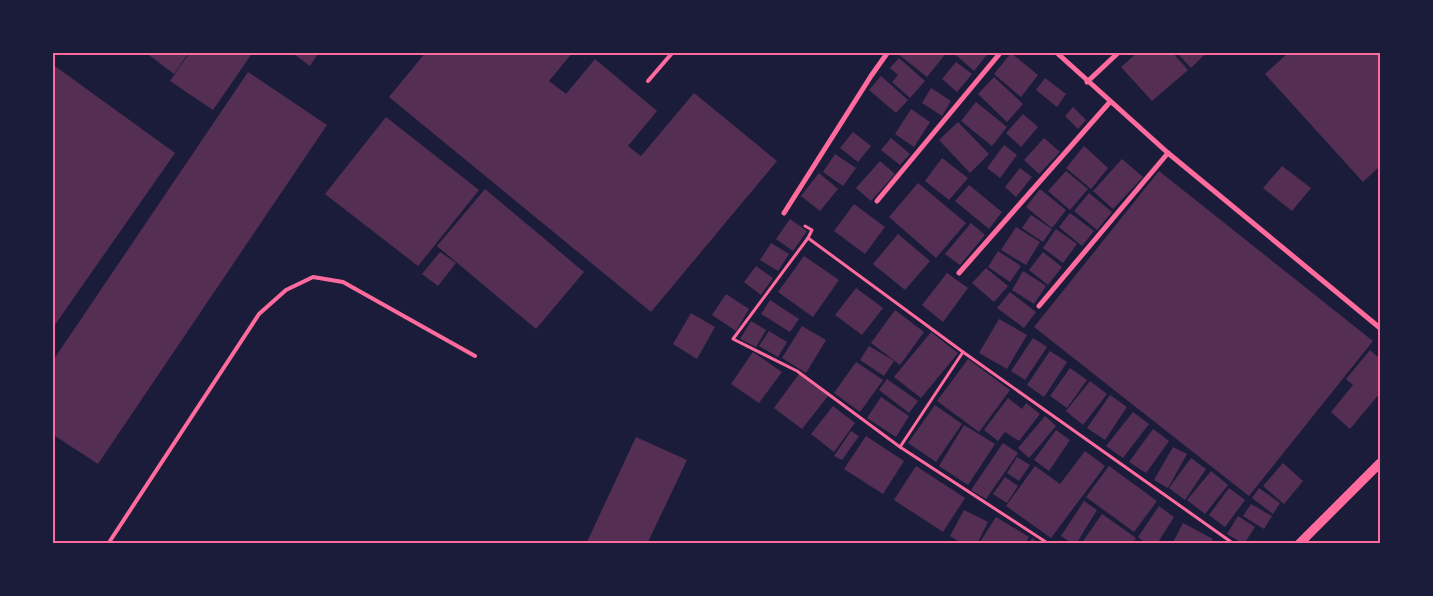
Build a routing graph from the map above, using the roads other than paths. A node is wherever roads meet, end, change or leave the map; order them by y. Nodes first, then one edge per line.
1 (673, 52) edge
2 (888, 52) edge
3 (1001, 52) edge
4 (1056, 52) edge
5 (1119, 52) edge
6 (648, 81) dead end
7 (1087, 82) junction
8 (1110, 103) junction
9 (1168, 153) junction
10 (877, 201) dead end
11 (784, 213) road end
12 (959, 273) dead end
13 (1039, 306) dead end
14 (1380, 328) edge
15 (475, 356) dead end
16 (1380, 462) edge
17 (108, 544) edge
18 (1299, 544) edge

1 - 6 lane
2 - 11 street
3 - 10 street
4 - 7 street
5 - 7 street
7 - 8 street
8 - 9 street
8 - 12 street
9 - 13 street
9 - 14 street
15 - 17 lane
16 - 18 street

